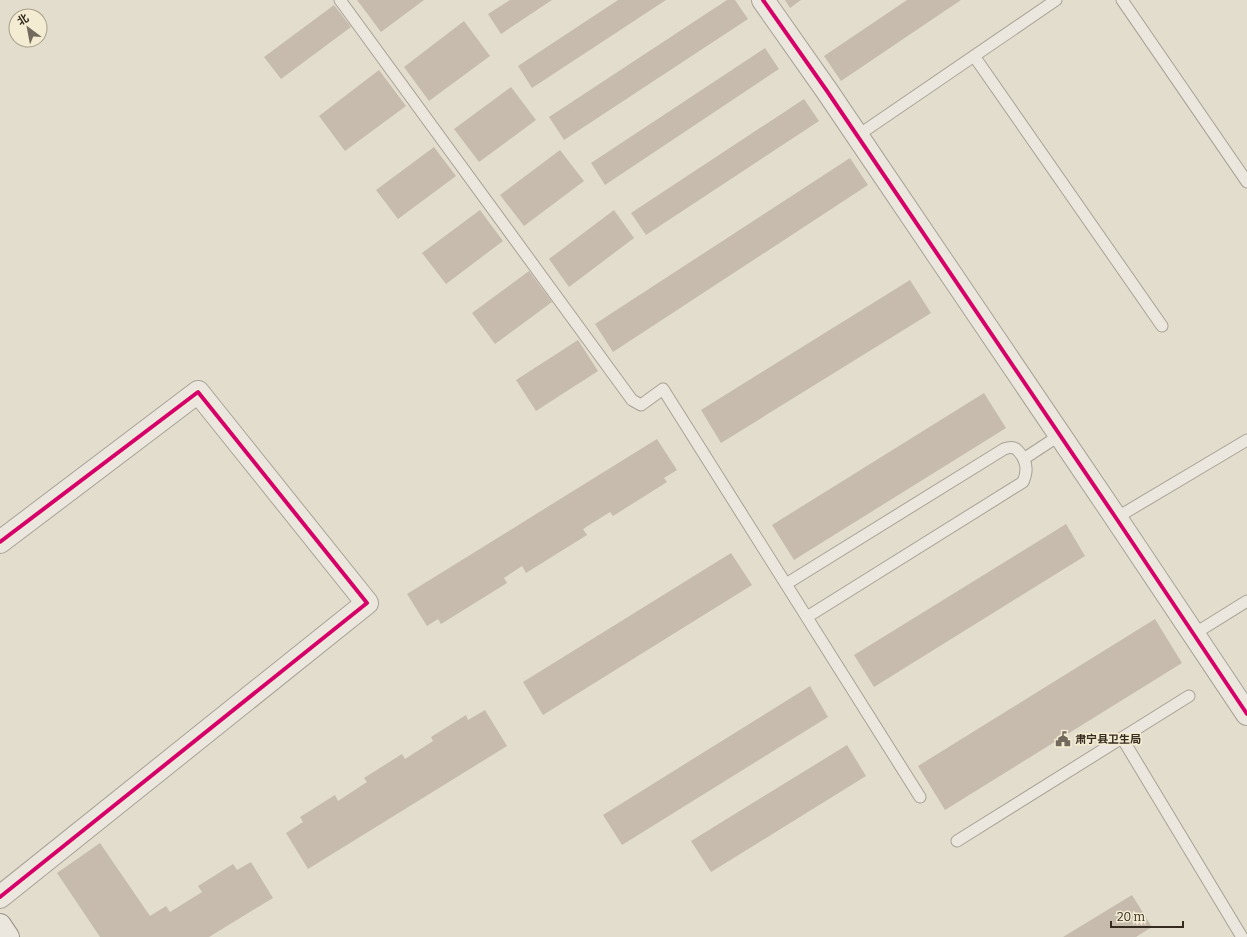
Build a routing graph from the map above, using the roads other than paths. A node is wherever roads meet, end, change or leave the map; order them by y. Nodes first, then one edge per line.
1 (340, 0) edge
2 (762, 0) edge
3 (1056, 0) edge
4 (1122, 0) edge
5 (974, 56) junction
6 (857, 136) junction
7 (1247, 182) edge
8 (1162, 326) dead end
9 (1060, 435) junction
10 (1247, 440) edge
11 (1025, 458) junction
12 (1116, 518) junction
13 (0, 542) edge
14 (786, 584) junction
15 (1247, 601) edge
16 (806, 617) junction
17 (1194, 634) junction
18 (1189, 696) dead end
19 (1247, 714) edge
20 (1122, 738) junction
21 (920, 797) dead end
22 (957, 840) dead end
23 (0, 897) edge
24 (0, 925) edge
25 (8, 937) edge
26 (1242, 937) edge

1 - 14 lane
2 - 6 street
3 - 5 lane
4 - 7 lane
5 - 6 lane
5 - 8 lane
6 - 9 street
9 - 11 lane
9 - 12 street
10 - 12 lane
11 - 14 lane
11 - 16 lane
12 - 17 street
13 - 23 street
14 - 16 lane
15 - 17 lane
16 - 21 lane
17 - 19 street
18 - 20 lane
20 - 22 lane
20 - 26 lane
24 - 25 street

